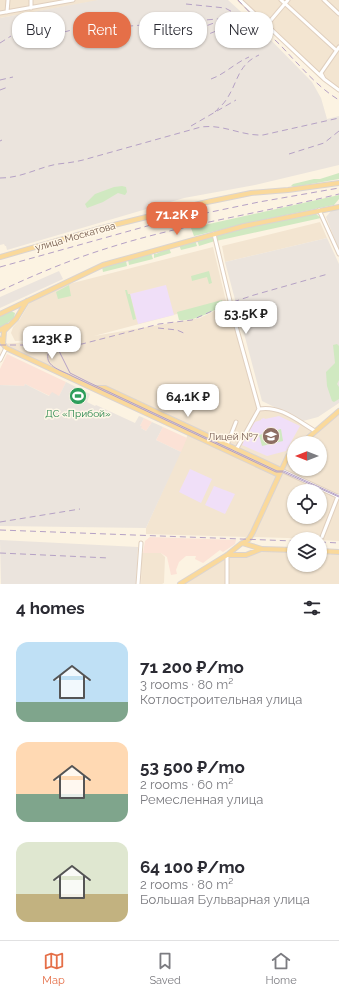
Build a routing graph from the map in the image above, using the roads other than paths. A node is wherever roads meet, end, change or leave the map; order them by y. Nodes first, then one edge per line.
1 (8, 0) edge
2 (31, 0) edge
3 (73, 0) edge
4 (240, 0) edge
5 (281, 0) edge
6 (288, 0) edge
7 (324, 0) edge
8 (52, 2) edge
9 (285, 4) junction
10 (31, 8) junction
11 (7, 12) junction
12 (252, 12) edge
13 (0, 13) edge
14 (339, 14) edge
15 (273, 18) edge
16 (273, 32) edge
17 (339, 47) edge
18 (336, 50) junction
19 (324, 79) junction
20 (339, 90) edge
21 (339, 182) edge
22 (339, 207) edge
23 (319, 210) junction
24 (214, 233) junction
25 (339, 254) edge
26 (0, 257) edge
27 (27, 301) junction
28 (11, 309) junction
29 (0, 314) edge
30 (16, 319) junction
31 (11, 324) junction
32 (0, 330) edge
33 (0, 339) edge
34 (5, 346) junction
35 (0, 360) edge
36 (92, 388) junction
37 (259, 408) junction
38 (339, 411) edge
39 (236, 422) dead end
40 (316, 431) junction
41 (310, 436) edge
42 (226, 445) junction
43 (236, 450) junction
44 (287, 458) edge
45 (280, 473) junction
46 (338, 496) edge
47 (324, 532) edge
48 (249, 539) junction
49 (141, 543) dead end
50 (241, 544) junction
51 (249, 546) junction
52 (262, 549) junction
53 (287, 550) edge
54 (327, 551) edge
55 (339, 552) edge
56 (227, 555) junction
57 (245, 555) junction
58 (138, 584) edge
59 (180, 584) edge
60 (227, 584) edge

1 - 11 street
2 - 10 street
3 - 8 street
4 - 12 street
5 - 9 street
6 - 9 street
7 - 14 street
8 - 10 street
9 - 15 street
9 - 18 street
10 - 11 street
11 - 13 street
16 - 19 street
17 - 18 street
18 - 19 street
19 - 20 street
21 - 26 main road, улица Москатова
22 - 23 main road
23 - 24 main road
23 - 25 street
24 - 27 main road
24 - 37 street
27 - 28 main road
27 - 30 main road
28 - 29 main road
28 - 30 main road
30 - 31 main road
31 - 32 main road
31 - 34 main road
33 - 34 main road
34 - 35 street
34 - 36 main road
36 - 42 main road
36 - 45 main road
37 - 40 street
37 - 43 street
38 - 40 main road
39 - 42 street
40 - 41 main road
42 - 43 main road
43 - 45 main road
44 - 45 main road
45 - 46 street
45 - 48 main road
46 - 47 street
48 - 50 main road
48 - 51 main road
49 - 58 street
50 - 51 main road
50 - 56 main road
50 - 57 main road
51 - 52 main road
51 - 57 main road
52 - 53 main road
52 - 57 main road
54 - 55 main road
56 - 57 main road
56 - 59 main road
56 - 60 street

